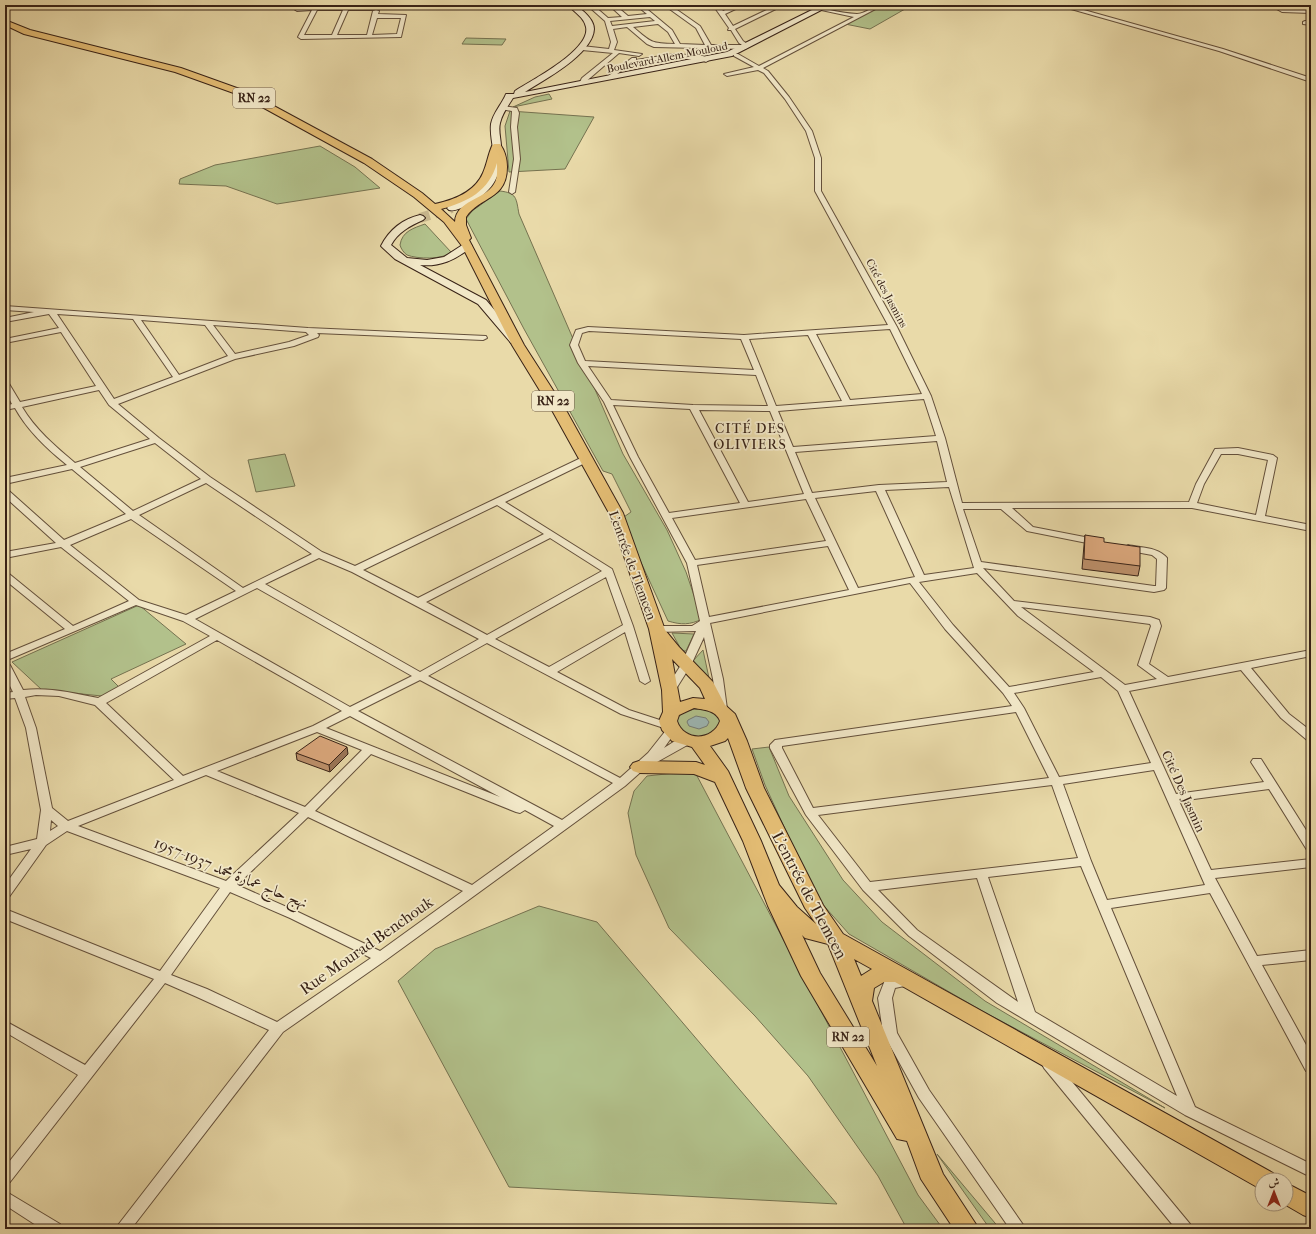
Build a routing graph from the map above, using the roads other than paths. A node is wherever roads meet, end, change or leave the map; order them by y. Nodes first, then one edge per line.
1 (572, 5) edge
2 (590, 5) edge
3 (612, 5) edge
4 (639, 5) edge
5 (667, 5) edge
6 (716, 5) edge
7 (740, 5) edge
8 (782, 5) edge
9 (801, 5) edge
10 (834, 5) edge
11 (880, 5) edge
12 (1060, 5) edge
13 (1273, 5) edge
14 (377, 7) edge
15 (346, 8) junction
16 (824, 8) edge
17 (297, 9) dead end
18 (315, 9) junction
19 (1311, 11) edge
20 (5, 14) edge
21 (721, 14) junction
22 (652, 15) junction
23 (375, 16) junction
24 (859, 16) junction
25 (627, 18) junction
26 (607, 20) junction
27 (5, 22) edge
28 (660, 22) junction
29 (629, 26) junction
30 (609, 28) junction
31 (730, 29) junction
32 (5, 30) edge
33 (334, 37) junction
34 (369, 37) junction
35 (679, 46) junction
36 (709, 46) junction
37 (582, 48) junction
38 (742, 50) junction
39 (611, 51) junction
40 (106, 52) junction
41 (617, 52) junction
42 (706, 60) junction
43 (629, 63) junction
44 (759, 68) junction
45 (727, 74) dead end
46 (610, 77) junction
47 (1311, 80) edge
48 (583, 82) junction
49 (514, 97) junction
50 (503, 108) junction
51 (497, 146) junction
52 (512, 192) dead end
53 (433, 207) junction
54 (452, 208) tunnel mouth
55 (420, 218) tunnel mouth
56 (467, 246) junction
57 (398, 257) junction
58 (5, 308) edge
59 (51, 311) junction
60 (136, 318) junction
61 (5, 320) edge
62 (208, 324) junction
63 (893, 327) junction
64 (62, 330) junction
65 (308, 330) junction
66 (811, 333) junction
67 (744, 337) junction
68 (483, 338) dead end
69 (5, 341) edge
70 (518, 345) junction
71 (233, 357) junction
72 (582, 363) junction
73 (758, 373) junction
74 (177, 377) junction
75 (5, 384) edge
76 (101, 388) junction
77 (927, 396) junction
78 (608, 402) junction
79 (112, 403) junction
80 (847, 403) junction
81 (17, 406) junction
82 (693, 407) junction
83 (5, 408) edge
84 (774, 408) junction
85 (941, 438) junction
86 (156, 440) junction
87 (790, 450) junction
88 (586, 459) junction
89 (74, 466) junction
90 (207, 479) junction
91 (5, 481) edge
92 (952, 484) junction
93 (879, 488) junction
94 (5, 492) edge
95 (809, 496) junction
96 (499, 502) junction
97 (745, 504) junction
98 (1192, 505) junction
99 (958, 506) junction
100 (1004, 506) junction
101 (132, 515) junction
102 (668, 516) junction
103 (1260, 518) junction
104 (1311, 528) edge
105 (551, 534) junction
106 (830, 543) junction
107 (63, 544) junction
108 (319, 554) junction
109 (5, 555) edge
110 (692, 563) junction
111 (978, 567) junction
112 (355, 570) junction
113 (609, 571) junction
114 (5, 575) edge
115 (916, 580) junction
116 (259, 585) junction
117 (243, 592) junction
118 (855, 592) junction
119 (136, 602) junction
120 (418, 602) junction
121 (1010, 602) junction
122 (187, 619) junction
123 (706, 621) junction
124 (628, 626) junction
125 (657, 629) junction
126 (72, 630) junction
127 (217, 636) junction
128 (485, 638) junction
129 (1311, 653) edge
130 (5, 658) edge
131 (5, 665) edge
132 (686, 665) junction
133 (1244, 666) junction
134 (549, 672) junction
135 (1102, 674) junction
136 (420, 676) junction
137 (645, 681) dead end
138 (1166, 681) junction
139 (1122, 689) junction
140 (670, 690) junction
141 (1007, 691) junction
142 (19, 694) junction
143 (5, 696) edge
144 (99, 702) junction
145 (1019, 708) junction
146 (351, 712) junction
147 (723, 713) junction
148 (670, 723) junction
149 (317, 728) junction
150 (1311, 736) edge
151 (693, 741) junction
152 (369, 749) junction
153 (1257, 762) dead end
154 (1158, 766) junction
155 (639, 767) junction
156 (206, 771) junction
157 (722, 778) junction
158 (181, 780) junction
159 (1056, 781) junction
160 (621, 784) junction
161 (1272, 785) junction
162 (1172, 798) junction
163 (47, 810) junction
164 (306, 812) junction
165 (810, 812) junction
166 (562, 825) junction
167 (66, 826) junction
168 (42, 842) junction
169 (1311, 847) edge
170 (5, 851) edge
171 (1085, 861) junction
172 (1311, 863) edge
173 (981, 873) junction
174 (1207, 875) junction
175 (228, 886) junction
176 (867, 887) junction
177 (770, 888) junction
178 (1213, 888) junction
179 (472, 890) junction
180 (5, 894) edge
181 (1103, 905) junction
182 (5, 914) edge
183 (836, 939) junction
184 (1311, 955) edge
185 (381, 957) junction
186 (1252, 961) junction
187 (906, 977) junction
188 (162, 978) junction
189 (861, 1001) junction
190 (1029, 1015) junction
191 (5, 1026) edge
192 (278, 1028) junction
193 (1042, 1055) junction
194 (1311, 1067) edge
195 (87, 1073) junction
196 (1190, 1111) junction
197 (1311, 1171) edge
198 (1254, 1174) edge
199 (5, 1178) edge
200 (934, 1180) junction
201 (5, 1197) edge
202 (1294, 1197) edge
203 (1310, 1204) edge
204 (55, 1229) edge
205 (122, 1229) edge
206 (967, 1229) edge
207 (1019, 1229) edge
208 (1185, 1229) edge

1 - 37 main road
2 - 26 street
3 - 25 street
4 - 22 street
5 - 36 street
6 - 21 street
7 - 21 street
8 - 31 street
9 - 16 street
10 - 16 main road, Boulevard Allem Mouloud
11 - 24 street
12 - 47 street
13 - 19 street
14 - 15 street
14 - 23 street
15 - 18 street
15 - 33 street
16 - 24 street
16 - 38 main road, Boulevard Allem Mouloud
16 - 38 main road, Boulevard Allem Mouloud
17 - 18 street
18 - 33 street
20 - 40 main road
21 - 31 street
22 - 25 street
22 - 28 street
23 - 34 street
23 - 34 street
24 - 44 street
25 - 26 street
26 - 30 street
27 - 40 main road, RN 22
28 - 29 street
28 - 35 street
29 - 30 street
29 - 35 street
30 - 39 street
31 - 38 street
32 - 56 main road, RN 22
33 - 34 street
35 - 36 street
36 - 38 street
37 - 39 street
37 - 49 main road
38 - 42 main road, Boulevard Allem Mouloud
38 - 44 street, Cité des Jasmins
38 - 49 main road, Boulevard Allem Mouloud
39 - 41 street
40 - 53 main road, RN 22
41 - 43 street
41 - 48 street
42 - 43 street
42 - 46 main road, Boulevard Allem Mouloud
43 - 46 street
44 - 45 street
44 - 63 street, Cité des Jasmins
46 - 48 main road, Boulevard Allem Mouloud
48 - 49 main road, Boulevard Allem Mouloud
49 - 50 main road
50 - 51 main road
50 - 52 street
51 - 53 main road
51 - 54 main road
51 - 56 main road
53 - 56 main road, RN 22
55 - 57 main road
56 - 57 main road
56 - 70 main road, RN 22
57 - 70 main road
58 - 59 street
59 - 60 street
59 - 61 street
59 - 64 street
60 - 62 street
60 - 74 street
62 - 65 street
62 - 71 street
63 - 66 street
63 - 77 street, Cité des Jasmins
64 - 69 street
64 - 76 street
65 - 68 street
65 - 71 street
66 - 67 street
66 - 80 street
67 - 72 street
67 - 73 street
70 - 88 main road, RN 22
71 - 74 street
72 - 73 street
72 - 78 street
73 - 84 street
74 - 79 street
75 - 81 street
76 - 79 street
76 - 81 street
77 - 80 street
77 - 85 street, Cité des Jasmins
78 - 82 street
78 - 102 street
79 - 86 street
80 - 84 street
81 - 83 street
81 - 89 street
82 - 84 street
82 - 97 street
84 - 87 street
85 - 87 street
85 - 92 street, Cité des Jasmins
86 - 89 street
86 - 90 street
87 - 95 street
88 - 96 street
88 - 125 main road, L'entrée de Tlemcen / RN 22
89 - 91 street
89 - 101 street
90 - 101 street
90 - 108 street
92 - 93 street
92 - 99 street, Cité des Jasmins
93 - 95 street
93 - 115 street
94 - 107 street
95 - 97 street
95 - 106 street
96 - 105 street
96 - 112 street
97 - 102 street
98 - 100 street
98 - 103 street
98 - 103 street
99 - 100 street
99 - 111 street, Cité des Jasmins
100 - 111 street
101 - 107 street
101 - 117 street
102 - 110 street
103 - 104 street
105 - 113 street
105 - 120 street
106 - 110 street
106 - 118 street
107 - 109 street
107 - 119 street
108 - 112 street
108 - 116 street
110 - 123 street
111 - 115 street
111 - 121 street, Cité Des Jasmin
112 - 120 street
113 - 124 street
113 - 128 street
114 - 126 street
115 - 118 street
115 - 141 street
116 - 117 street
116 - 136 street
117 - 122 street
118 - 123 street
119 - 122 street
119 - 126 street
120 - 128 street
121 - 135 street, Cité Des Jasmin
121 - 138 street
122 - 127 street
123 - 125 street
123 - 132 street
123 - 147 street
124 - 134 street
124 - 137 street
125 - 132 main road, L'entrée de Tlemcen / RN 22
125 - 140 main road, L'entrée de Tlemcen / RN 22
126 - 130 street
127 - 144 street
127 - 146 street
128 - 134 street
128 - 136 street
129 - 133 street
131 - 142 street
132 - 140 street
132 - 147 main road, L'entrée de Tlemcen / RN 22
133 - 138 street
133 - 150 street
134 - 148 street
135 - 139 street, Cité Des Jasmin
135 - 141 street
136 - 146 street
136 - 160 street
138 - 139 street
139 - 154 street, Cité Des Jasmin
140 - 148 main road, L'entrée de Tlemcen / RN 22
141 - 145 street
142 - 143 street
142 - 144 street
142 - 163 street
144 - 158 street
145 - 159 street
145 - 165 street
146 - 149 street
146 - 166 street
147 - 148 main road
147 - 151 main road
147 - 183 main road, L'entrée de Tlemcen / RN 22
148 - 151 main road
148 - 155 street, Rue Mourad Benchouk
149 - 152 street
149 - 156 street
151 - 155 street
151 - 157 main road, L'entrée de Tlemcen / RN 22
152 - 164 street
152 - 166 street
153 - 161 street
154 - 159 street
154 - 162 street, Cité Des Jasmin
155 - 157 main road
155 - 160 street, Rue Mourad Benchouk
156 - 158 street
156 - 164 street
157 - 177 main road, L'entrée de Tlemcen / RN 22
158 - 167 street
159 - 165 street
159 - 171 street
160 - 166 street, Rue Mourad Benchouk
161 - 162 street
161 - 169 street
162 - 174 street, Cité Des Jasmin
163 - 167 street, نهج حاج عمارة محمد 1937-1957
163 - 168 street
164 - 175 street
164 - 179 street
165 - 176 street
166 - 179 street, Rue Mourad Benchouk
167 - 168 street
167 - 175 street, نهج حاج عمارة محمد 1937-1957
168 - 170 street
168 - 180 street
171 - 173 street
171 - 181 street
172 - 174 street
173 - 176 street
173 - 190 street
174 - 178 street, Cité Des Jasmin
175 - 185 street, نهج حاج عمارة محمد 1937-1957
175 - 188 street
176 - 190 street
177 - 183 main road
177 - 200 main road, L'entrée de Tlemcen / RN 22
178 - 181 street
178 - 186 street, Cité Des Jasmin
179 - 185 street, Rue Mourad Benchouk
181 - 196 street
182 - 188 street
183 - 187 main road
183 - 189 main road, L'entrée de Tlemcen / RN 22
184 - 186 street
185 - 192 street, Rue Mourad Benchouk
186 - 194 street, Cité Des Jasmin
187 - 189 main road
187 - 193 main road
187 - 207 street
188 - 192 street
188 - 195 street
189 - 200 main road, L'entrée de Tlemcen / RN 22
190 - 196 street
191 - 195 street
192 - 205 street, Rue Mourad Benchouk
193 - 198 main road
193 - 208 street
195 - 199 street
196 - 197 street
200 - 206 main road, L'entrée de Tlemcen / RN 22
201 - 204 street
202 - 203 main road

